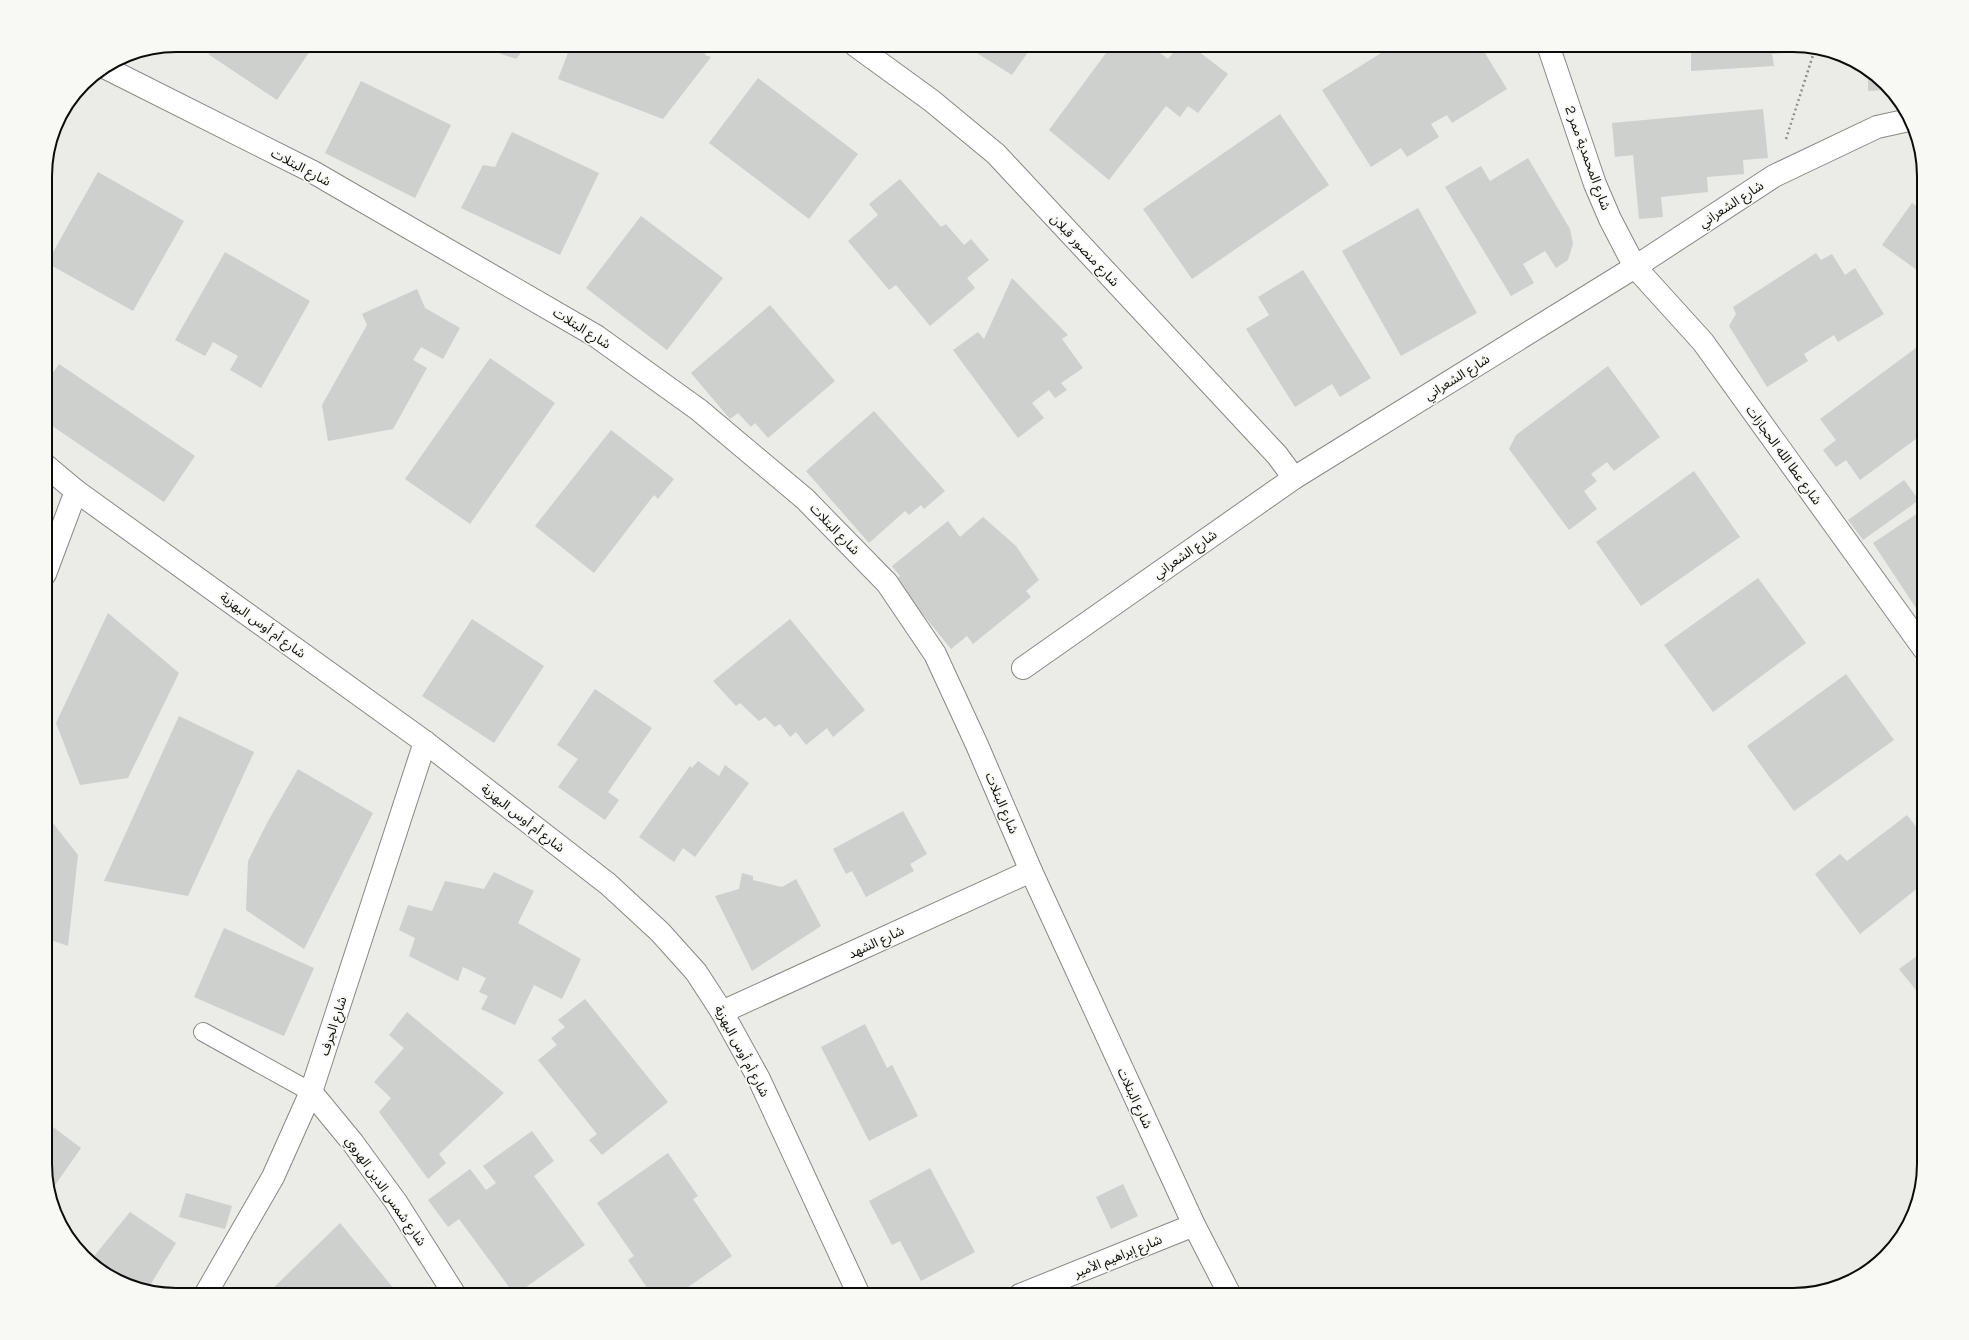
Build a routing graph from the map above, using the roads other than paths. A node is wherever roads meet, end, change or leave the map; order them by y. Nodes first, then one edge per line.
1 (865, 52) edge
2 (1550, 52) edge
3 (111, 71) edge
4 (1904, 121) edge
5 (1635, 267) junction
6 (52, 471) edge
7 (1294, 478) junction
8 (76, 491) junction
9 (52, 555) edge
10 (1917, 639) edge
11 (1023, 668) dead end
12 (425, 742) junction
13 (1030, 871) junction
14 (722, 1012) junction
15 (203, 1032) dead end
16 (311, 1092) junction
17 (1194, 1225) junction
18 (209, 1288) edge
19 (451, 1288) edge
20 (856, 1288) edge
21 (1037, 1288) edge
22 (1226, 1288) edge

1 - 7 street, شارع منصور قبلان
2 - 5 street, شارع المحمدية ممر 2
3 - 13 street, شارع البتلات
4 - 5 street, شارع الشعراني
5 - 7 street, شارع الشعراني
5 - 10 street, شارع عطا الله الحجازات
6 - 8 street, شارع أم أوس البهزية
7 - 11 street, شارع الشعراني
8 - 9 street
8 - 12 street, شارع أم أوس البهزية
12 - 14 street, شارع أم أوس البهزية
12 - 16 street, شارع الجرف
13 - 14 street, شارع الشهد
13 - 17 street, شارع البتلات
14 - 20 street, شارع أم أوس البهزية
15 - 16 lane
16 - 18 street, شارع الجرف
16 - 19 street, شارع شمس الدين الهروي
17 - 21 street, شارع إبراهيم الأمير
17 - 22 street, شارع البتلات

